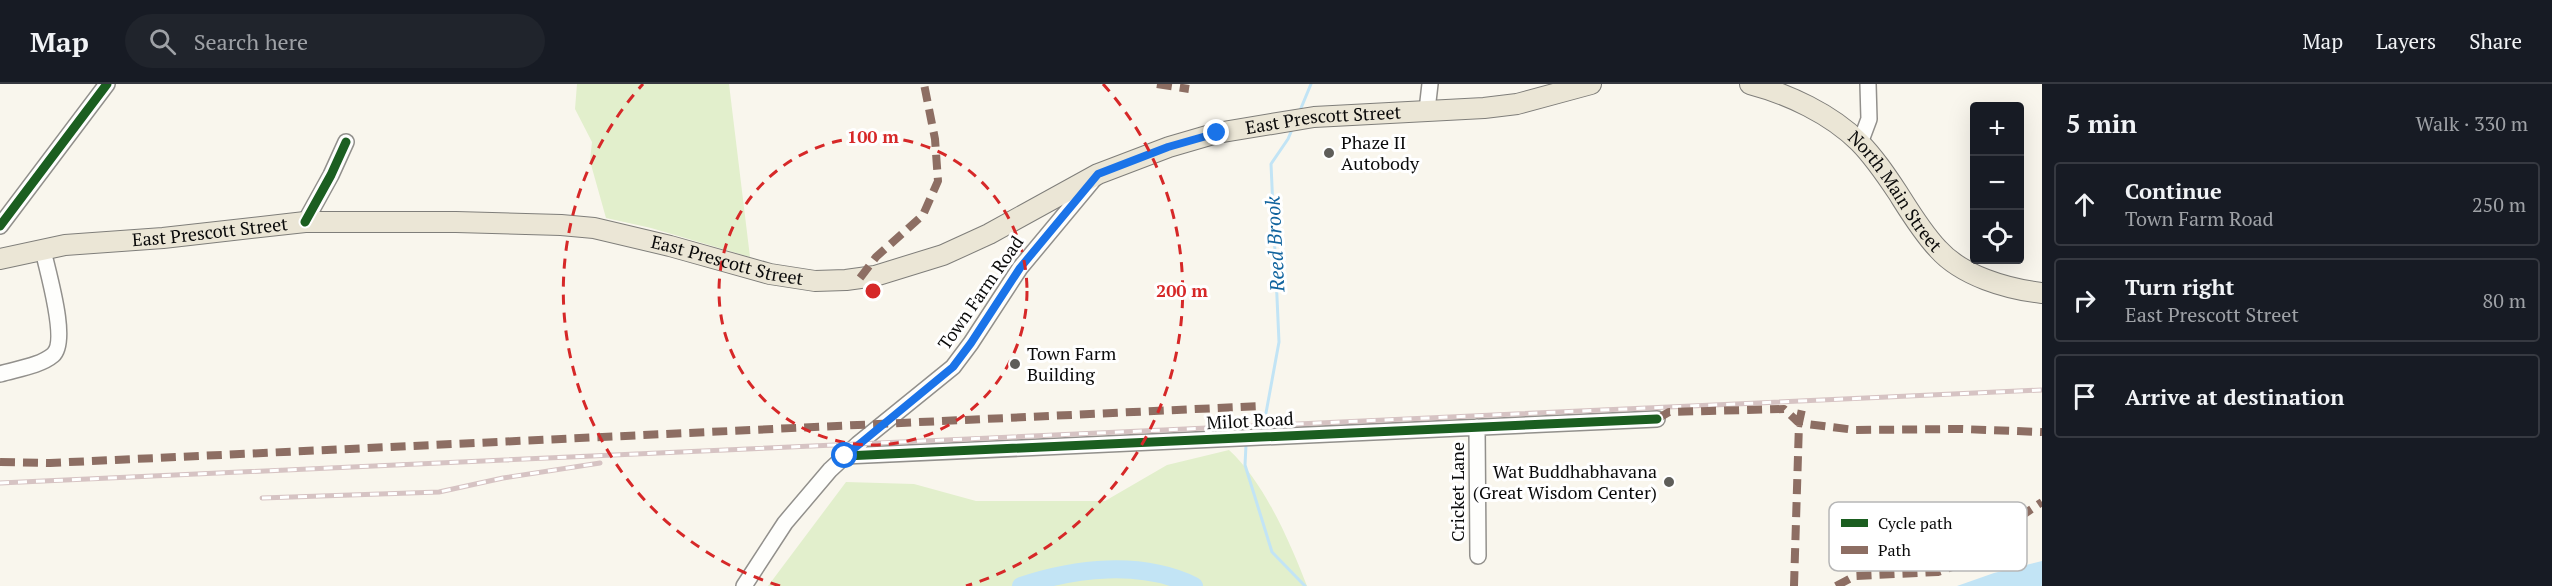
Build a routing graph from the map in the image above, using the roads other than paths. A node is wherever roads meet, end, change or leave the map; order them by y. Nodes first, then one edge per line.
1 (107, 84) edge
2 (1430, 84) edge
3 (1591, 84) edge
4 (1750, 84) edge
5 (1868, 84) edge
6 (1427, 110) junction
7 (346, 142) dead end
8 (1860, 142) junction
9 (1098, 174) junction
10 (305, 222) junction
11 (0, 226) edge
12 (43, 250) junction
13 (0, 259) edge
14 (2042, 293) edge
15 (0, 374) edge
16 (1657, 419) dead end
17 (1477, 427) junction
18 (845, 456) junction
19 (1478, 556) dead end
20 (744, 586) edge

1 - 11 street
2 - 6 street
3 - 6 main road
4 - 8 main road, North Main Street
5 - 8 street
6 - 9 main road, East Prescott Street
7 - 10 street
8 - 14 main road, North Main Street
9 - 10 main road, East Prescott Street
9 - 18 street, Town Farm Road
10 - 12 main road, East Prescott Street
12 - 13 main road, East Prescott Street
12 - 15 street
16 - 17 street, Milot Road
17 - 18 street, Milot Road
17 - 19 street, Cricket Lane
18 - 20 street, Town Farm Road

